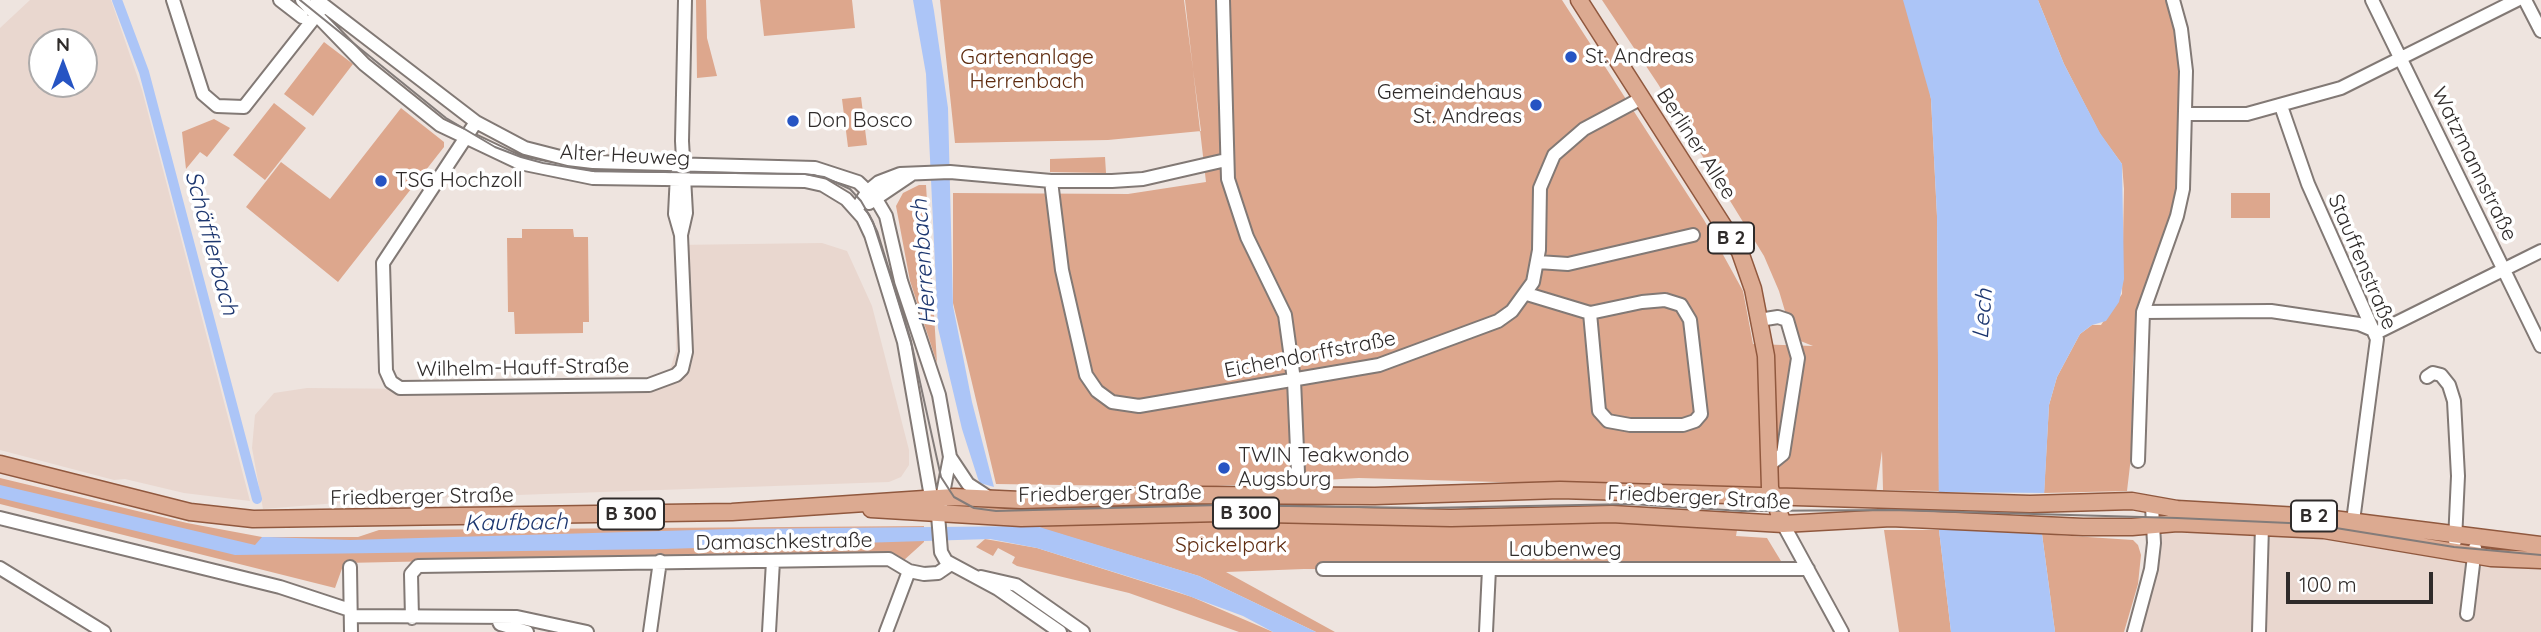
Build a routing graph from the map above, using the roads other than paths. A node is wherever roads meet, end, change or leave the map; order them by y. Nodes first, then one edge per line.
1 (173, 0) edge
2 (280, 0) edge
3 (302, 0) edge
4 (685, 0) edge
5 (1223, 0) edge
6 (1579, 0) edge
7 (2173, 0) edge
8 (2372, 0) edge
9 (2517, 0) edge
10 (2525, 0) edge
11 (319, 6) edge
12 (302, 17) dead end
13 (2541, 31) edge
14 (2401, 60) junction
15 (1642, 98) junction
16 (2281, 106) junction
17 (2187, 114) junction
18 (476, 122) junction
19 (466, 140) junction
20 (1226, 160) junction
21 (683, 163) junction
22 (681, 179) junction
23 (1051, 181) junction
24 (875, 199) junction
25 (861, 215) junction
26 (1693, 235) dead end
27 (2541, 251) edge
28 (1538, 262) junction
29 (2504, 270) junction
30 (1527, 294) junction
31 (2143, 312) junction
32 (1590, 313) junction
33 (1759, 320) junction
34 (2373, 331) junction
35 (2541, 346) edge
36 (2427, 377) dead end
37 (1294, 380) junction
38 (950, 457) junction
39 (2138, 461) dead end
40 (1774, 462) junction
41 (0, 464) edge
42 (981, 496) junction
43 (1299, 496) junction
44 (938, 498) junction
45 (1773, 498) junction
46 (852, 506) junction
47 (2152, 506) junction
48 (0, 518) edge
49 (938, 520) junction
50 (2353, 521) junction
51 (1783, 524) junction
52 (2154, 526) junction
53 (2262, 526) junction
54 (2456, 535) junction
55 (2476, 538) junction
56 (2541, 545) edge
57 (2453, 552) junction
58 (2474, 556) junction
59 (2541, 559) edge
60 (660, 561) junction
61 (773, 561) junction
62 (951, 564) junction
63 (350, 567) dead end
64 (0, 568) edge
65 (1322, 569) dead end
66 (1489, 569) junction
67 (1808, 569) junction
68 (909, 571) junction
69 (975, 577) junction
70 (351, 613) junction
71 (2467, 614) dead end
72 (497, 617) junction
73 (412, 618) junction
74 (101, 631) edge
75 (351, 632) edge
76 (527, 632) edge
77 (587, 632) edge
78 (650, 632) edge
79 (769, 632) edge
80 (886, 632) edge
81 (1060, 632) edge
82 (1083, 632) edge
83 (1486, 632) edge
84 (1842, 632) edge
85 (2134, 632) edge
86 (2259, 632) edge

1 - 11 street
2 - 12 street
3 - 11 street, Alter Heuweg
4 - 21 street
5 - 20 street
6 - 15 main road, Berliner Allee / B 2
7 - 17 street
8 - 14 street, Watzmannstraße
9 - 14 street
10 - 13 street
11 - 18 street, Alter Heuweg
11 - 19 street, Alter Heuweg
14 - 16 street
14 - 29 street, Watzmannstraße
15 - 28 street, Eichendorffstraße
15 - 33 main road, Berliner Allee / B 2
16 - 17 street
16 - 34 street, Stauffenstraße
17 - 31 street
18 - 19 street, Wilhelm-Hauff-Straße
18 - 21 street, Alter Heuweg
19 - 22 street, Alter Heuweg
19 - 22 street, Wilhelm-Hauff-Straße
20 - 23 street
20 - 37 street
21 - 22 street, Wilhelm-Hauff-Straße
21 - 24 street, Alter Heuweg
22 - 25 street, Alter Heuweg
23 - 24 street
23 - 37 street, Eichendorffstraße
24 - 25 street
24 - 25 street
24 - 38 street
25 - 44 street
26 - 28 street
27 - 29 street
28 - 30 street, Eichendorffstraße
29 - 34 street
29 - 35 street, Watzmannstraße
30 - 32 street
30 - 37 street, Eichendorffstraße
31 - 34 street
31 - 39 street
32 - 32 street
33 - 40 main road, Berliner Allee / B 2
33 - 40 street, Berliner Allee
34 - 50 street, Stauffenstraße
36 - 54 street
37 - 43 street
38 - 42 street
38 - 44 street
40 - 45 main road, Berliner Allee / B 2
41 - 46 main road, Friedberger Straße / B 300
42 - 43 main road, Friedberger Straße / B 300
42 - 44 main road, Friedberger Straße / B 300
43 - 45 main road, Friedberger Straße / B 300
44 - 46 main road, Friedberger Straße / B 300
44 - 49 street
45 - 47 main road, Friedberger Straße / B 2
45 - 51 main road, Berliner Allee / B 2
46 - 49 main road, Friedberger Straße / B 300
47 - 50 main road, Friedberger Straße / B 2
47 - 52 street
48 - 70 street
49 - 51 main road, Friedberger Straße / B 300
49 - 62 street
50 - 54 main road, Friedberger Straße / B 2
51 - 52 main road, Friedberger Straße / B 2
51 - 67 street
52 - 53 main road, Friedberger Straße / B 2
52 - 85 street
53 - 57 main road, Friedberger Straße / B 2
53 - 86 street
54 - 55 main road, Friedberger Straße / B 2
54 - 57 street
55 - 56 main road, Friedberger Straße / B 2
55 - 58 street
57 - 58 main road, Friedberger Straße / B 2
58 - 59 main road, Friedberger Straße / B 2
58 - 71 street
60 - 61 street, Damaschkestraße
60 - 73 street, Damaschkestraße
60 - 78 street
61 - 68 street, Damaschkestraße
61 - 79 street
62 - 68 street
62 - 69 street
63 - 70 street
64 - 74 street
65 - 66 street, Laubenweg
66 - 67 street, Laubenweg
66 - 83 street
67 - 84 street
68 - 80 street
69 - 81 street
69 - 82 street
70 - 73 street
70 - 75 street
72 - 73 street
72 - 76 street
72 - 77 street

